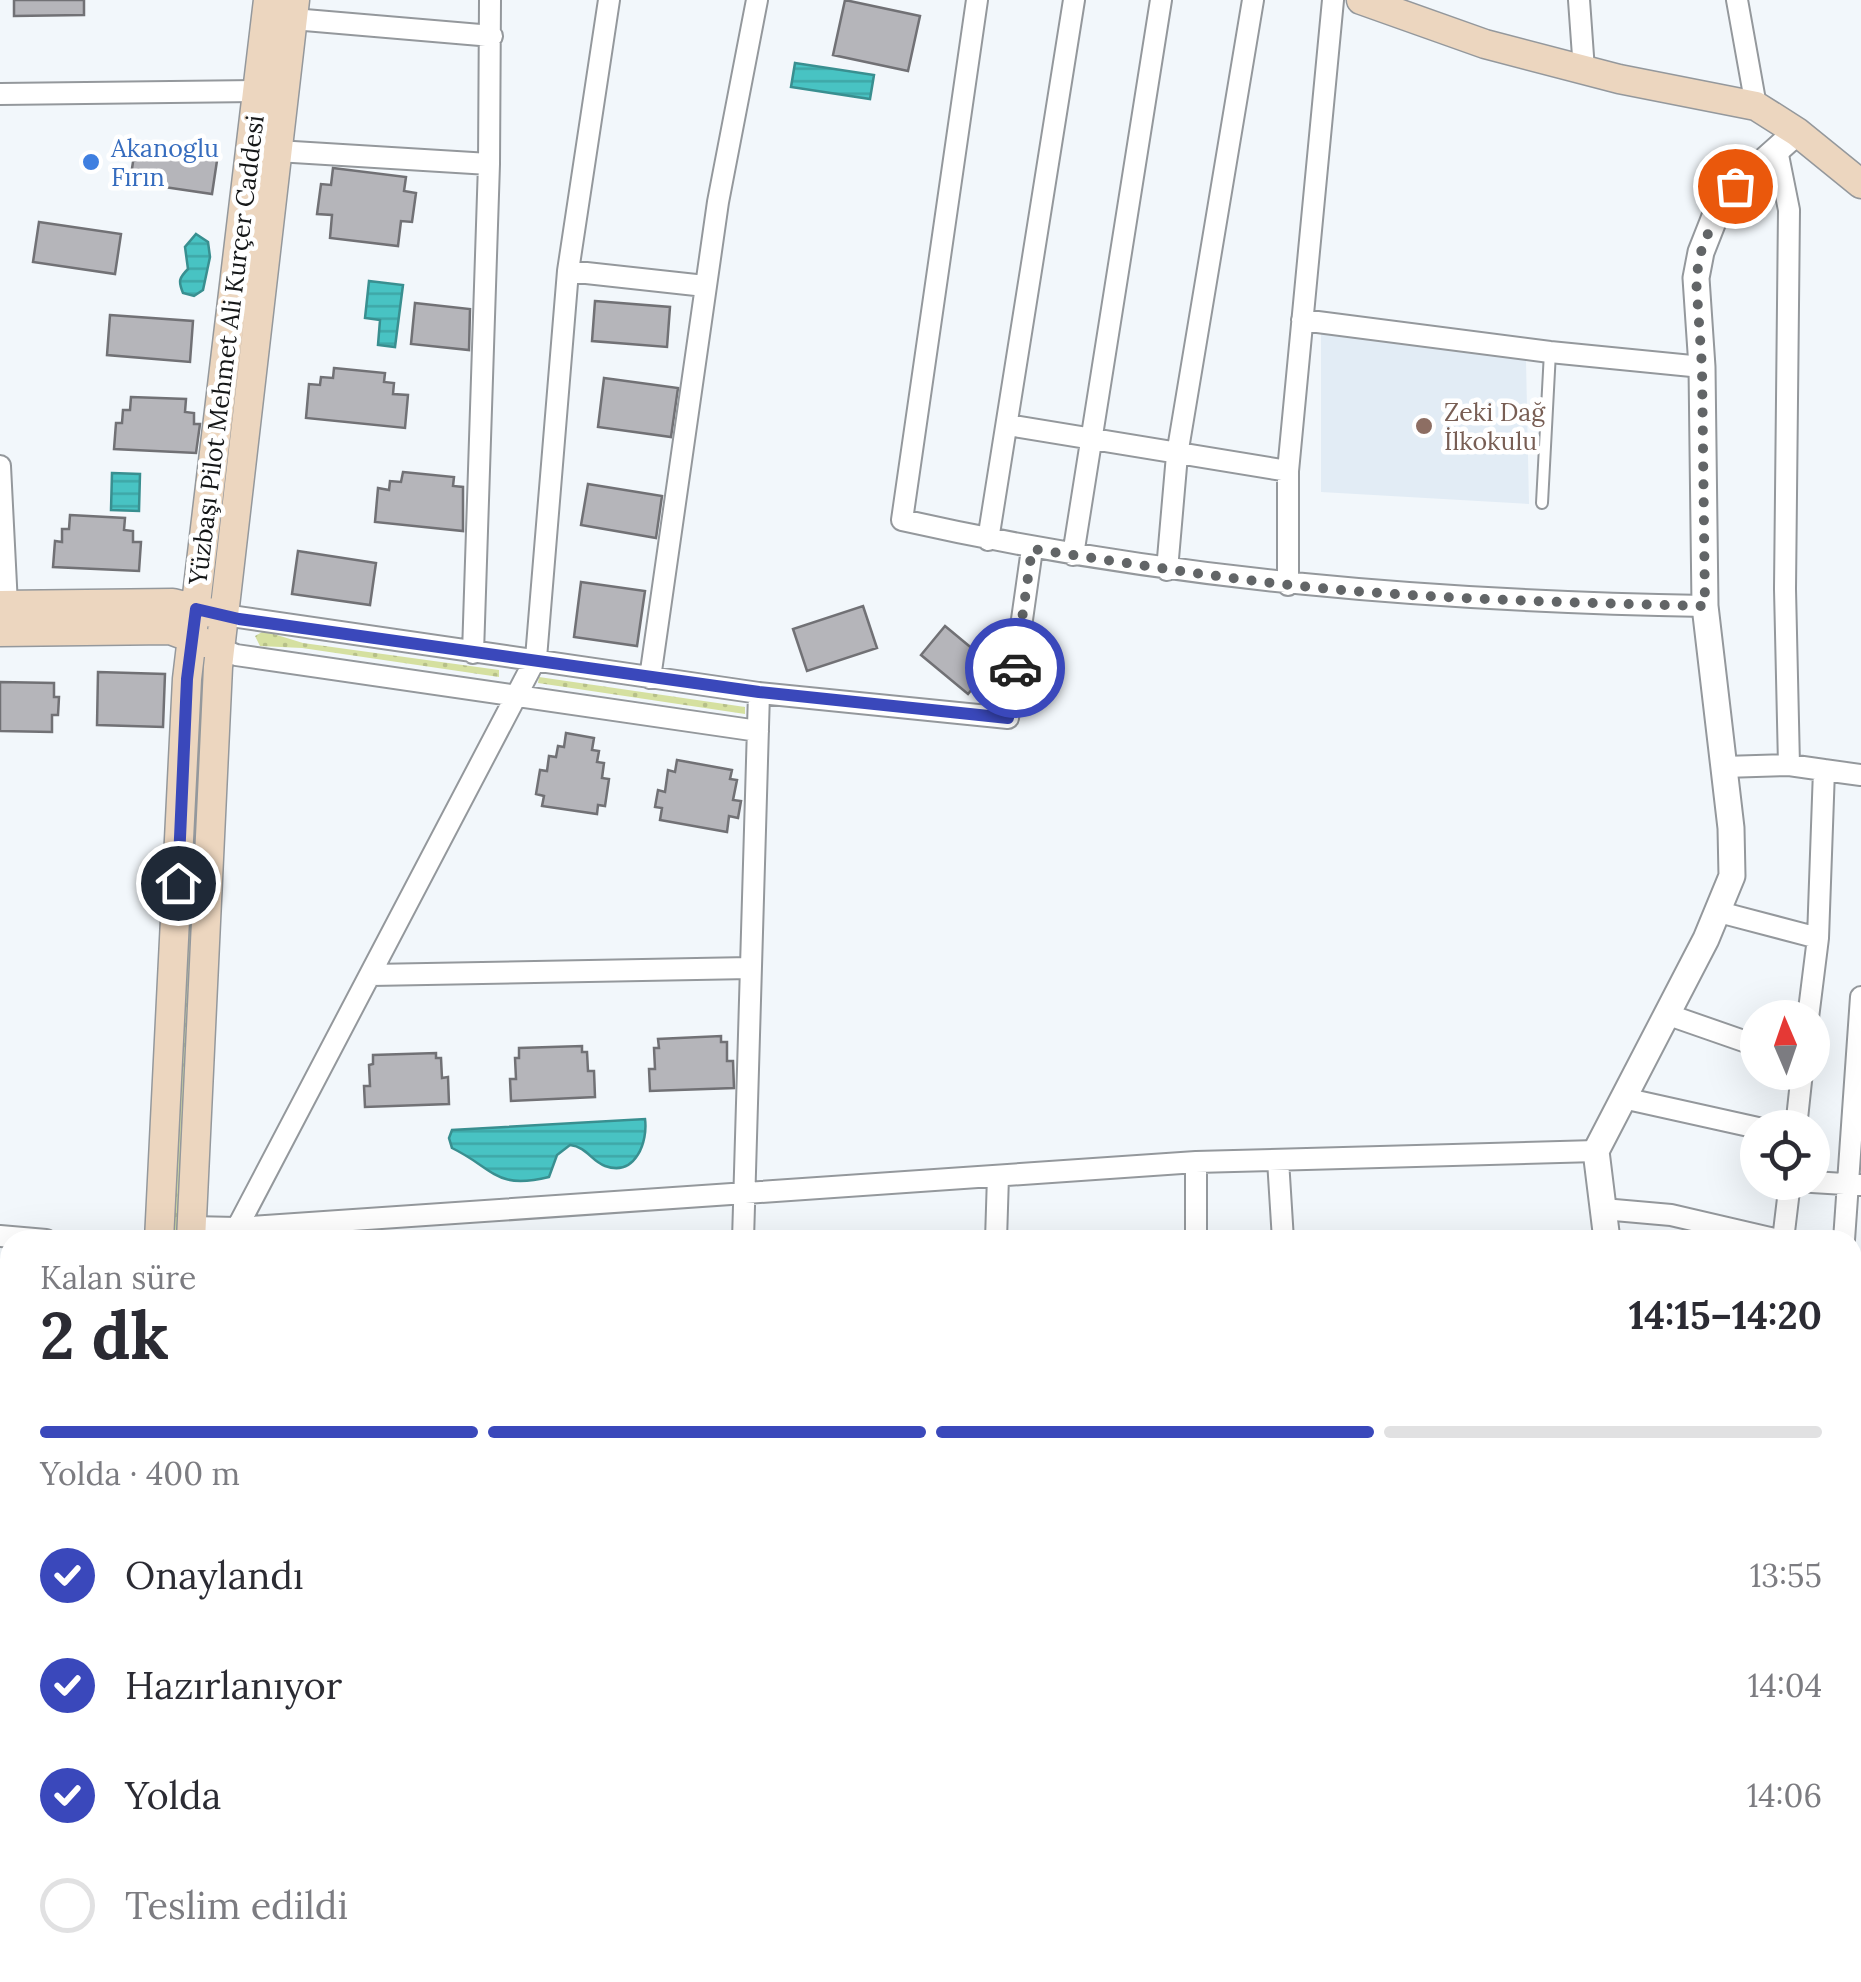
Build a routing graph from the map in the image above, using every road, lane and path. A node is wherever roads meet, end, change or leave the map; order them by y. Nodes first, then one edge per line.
1 (268, 0) edge
2 (490, 0) edge
3 (609, 0) edge
4 (757, 0) edge
5 (976, 0) edge
6 (1074, 0) edge
7 (1161, 0) edge
8 (1253, 0) edge
9 (1333, 0) edge
10 (1578, 0) edge
11 (1738, 0) edge
12 (1370, 2) edge
13 (294, 10) edge
14 (492, 36) junction
15 (1584, 70) junction
16 (257, 91) junction
17 (0, 94) edge
18 (1756, 106) junction
19 (1787, 141) junction
20 (277, 151) junction
21 (489, 164) junction
22 (1861, 184) edge
23 (568, 271) junction
24 (704, 286) junction
25 (1302, 320) junction
26 (1550, 352) junction
27 (1702, 367) junction
28 (1008, 426) junction
29 (1091, 438) junction
30 (1178, 455) junction
31 (0, 466) edge
32 (1288, 471) junction
33 (1542, 502) dead end
34 (988, 540) junction
35 (1032, 549) junction
36 (1073, 555) junction
37 (1167, 570) junction
38 (1288, 584) junction
39 (1705, 606) junction
40 (196, 609) junction
41 (2, 614) edge
42 (224, 615) junction
43 (192, 638) junction
44 (220, 649) junction
45 (473, 653) junction
46 (534, 662) junction
47 (650, 678) junction
48 (759, 692) junction
49 (516, 694) junction
50 (758, 730) junction
51 (1789, 765) junction
52 (1724, 767) junction
53 (1824, 770) junction
54 (1861, 775) edge
55 (1719, 912) junction
56 (1818, 938) junction
57 (750, 968) junction
58 (371, 975) junction
59 (1861, 997) edge
60 (1810, 1000) edge
61 (1666, 1014) junction
62 (1740, 1040) edge
63 (1623, 1098) junction
64 (1740, 1124) edge
65 (1596, 1151) junction
66 (1278, 1160) junction
67 (1196, 1162) junction
68 (998, 1176) junction
69 (1854, 1185) edge
70 (744, 1194) junction
71 (1787, 1200) edge
72 (1603, 1209) junction
73 (236, 1228) junction
74 (159, 1230) edge
75 (191, 1230) edge
76 (221, 1230) edge
77 (743, 1230) edge
78 (996, 1230) edge
79 (1196, 1230) edge
80 (1282, 1230) edge
81 (1605, 1230) edge
82 (1737, 1230) edge
83 (1783, 1230) edge
84 (1846, 1230) edge

1 - 16 main road, Yüzbaşı Pilot Mehmet Ali Kurçer Caddesi
2 - 14 street
3 - 23 street
4 - 24 street
5 - 34 street
6 - 28 street
7 - 29 street
8 - 30 street
9 - 25 street
10 - 15 street
11 - 18 street
12 - 15 main road
13 - 14 street
13 - 20 main road, Yüzbaşı Pilot Mehmet Ali Kurçer Caddesi
14 - 21 street
15 - 18 main road
16 - 17 street
16 - 40 main road, Yüzbaşı Pilot Mehmet Ali Kurçer Caddesi
18 - 19 main road
19 - 22 main road
19 - 27 street
19 - 51 street
20 - 21 street
20 - 42 main road, Yüzbaşı Pilot Mehmet Ali Kurçer Caddesi
21 - 45 street
23 - 24 street
23 - 46 street
24 - 47 street
25 - 26 street
25 - 32 street
26 - 27 street
26 - 33 lane
27 - 39 street
28 - 29 street
28 - 34 street
29 - 30 street
29 - 36 street
30 - 32 street
30 - 37 street
31 - 41 street
32 - 38 street
34 - 35 street
35 - 36 street
35 - 48 street
36 - 37 street
37 - 38 street
38 - 39 street
39 - 52 street
40 - 41 main road
40 - 42 main road
40 - 43 main road, Yüzbaşı Pilot Mehmet Ali Kurçer Caddesi
41 - 43 main road
42 - 44 main road, Yüzbaşı Pilot Mehmet Ali Kurçer Caddesi
42 - 45 street
43 - 44 main road
43 - 74 main road, Yüzbaşı Pilot Mehmet Ali Kurçer Caddesi
44 - 49 street
44 - 75 main road, Yüzbaşı Pilot Mehmet Ali Kurçer Caddesi
45 - 46 street
46 - 47 street
46 - 49 street
47 - 48 street
48 - 50 street
49 - 50 street
49 - 58 street
50 - 57 street
51 - 52 street
51 - 53 street
52 - 55 street
53 - 54 street
53 - 56 street
55 - 56 street
55 - 61 street
56 - 60 street
57 - 58 street
57 - 70 street
58 - 73 street
59 - 69 street
61 - 62 street
61 - 63 street
63 - 64 street
63 - 65 street
65 - 66 street
65 - 72 street
66 - 67 street
66 - 80 street
67 - 68 street
67 - 79 street
68 - 70 street
68 - 78 street
69 - 84 street
70 - 73 street
70 - 77 street
71 - 83 street
72 - 81 street
72 - 82 street
73 - 76 street

